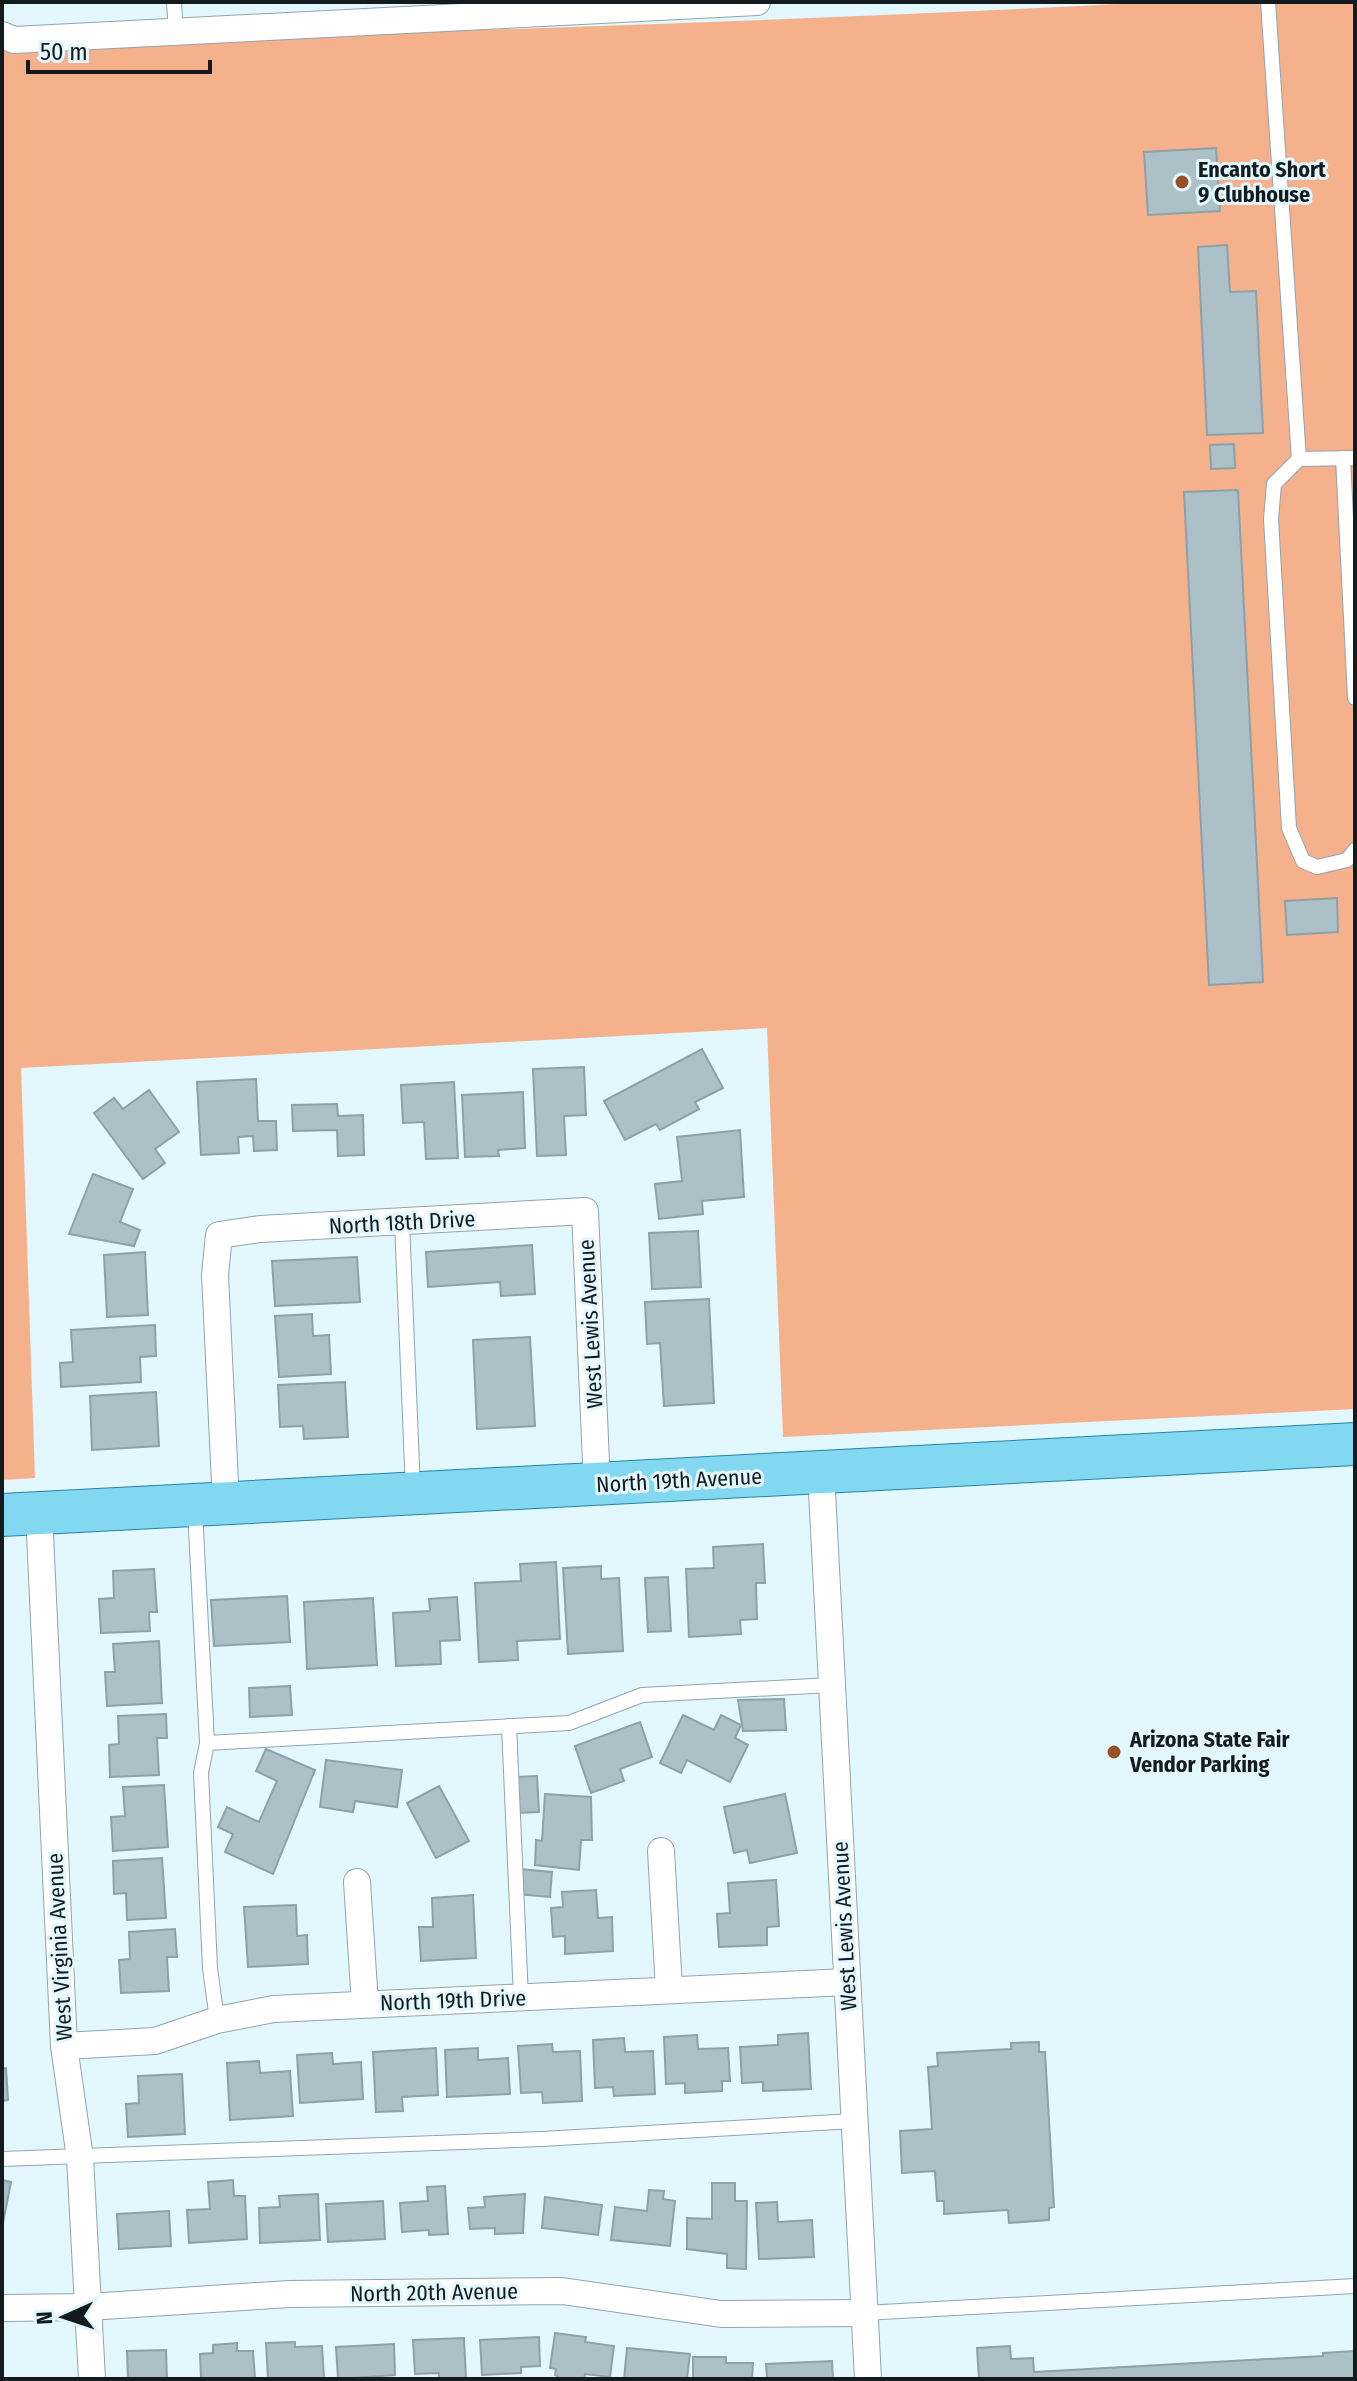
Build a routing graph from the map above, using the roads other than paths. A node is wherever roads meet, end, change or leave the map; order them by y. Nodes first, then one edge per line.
1 (174, 2) edge
2 (757, 2) edge
3 (1268, 2) edge
4 (719, 3) edge
5 (534, 7) edge
6 (360, 12) edge
7 (176, 33) junction
8 (2, 35) edge
9 (1349, 458) edge
10 (1299, 459) junction
11 (1355, 698) edge
12 (1355, 850) edge
13 (585, 1211) joint
14 (402, 1222) junction
15 (1355, 1444) edge
16 (821, 1472) junction
17 (597, 1485) junction
18 (413, 1494) junction
19 (210, 1505) junction
20 (20, 1514) edge
21 (831, 1685) junction
22 (509, 1726) junction
23 (207, 1743) junction
24 (661, 1851) dead end
25 (357, 1882) dead end
26 (847, 1982) junction
27 (669, 1989) junction
28 (521, 1998) junction
29 (365, 2004) junction
30 (217, 2020) junction
31 (64, 2046) junction
32 (854, 2121) junction
33 (80, 2158) junction
34 (2, 2159) edge
35 (1355, 2286) edge
36 (88, 2307) junction
37 (2, 2308) edge
38 (864, 2313) junction
39 (92, 2379) edge
40 (868, 2379) edge

1 - 7 lane
2 - 4 street
3 - 10 lane
4 - 5 street
5 - 6 street
6 - 7 street
7 - 8 street
9 - 10 lane
9 - 11 lane
10 - 12 lane
13 - 14 street, North 18th Drive
13 - 17 street, West Lewis Avenue
14 - 18 lane
14 - 19 street, North 18th Drive
15 - 16 main road, North 19th Avenue
16 - 17 main road, North 19th Avenue
16 - 21 street, West Lewis Avenue
17 - 18 main road, North 19th Avenue
18 - 19 main road, North 19th Avenue
19 - 20 main road, North 19th Avenue
19 - 23 lane
20 - 31 street, West Virginia Avenue
21 - 22 lane
21 - 26 street, West Lewis Avenue
22 - 23 lane
22 - 28 lane
23 - 30 lane
24 - 27 street
25 - 29 street
26 - 27 street, North 19th Drive
26 - 32 street, West Lewis Avenue
27 - 28 street, North 19th Drive
28 - 29 street, North 19th Drive
29 - 30 street, North 19th Drive
30 - 31 street, North 19th Drive
31 - 33 street, West Virginia Avenue
32 - 33 lane
32 - 38 street, West Lewis Avenue
33 - 34 lane
33 - 36 street, West Virginia Avenue
35 - 38 lane
36 - 37 street, North 20th Avenue
36 - 38 street, North 20th Avenue
36 - 39 street, West Virginia Avenue
38 - 40 street, West Lewis Avenue

